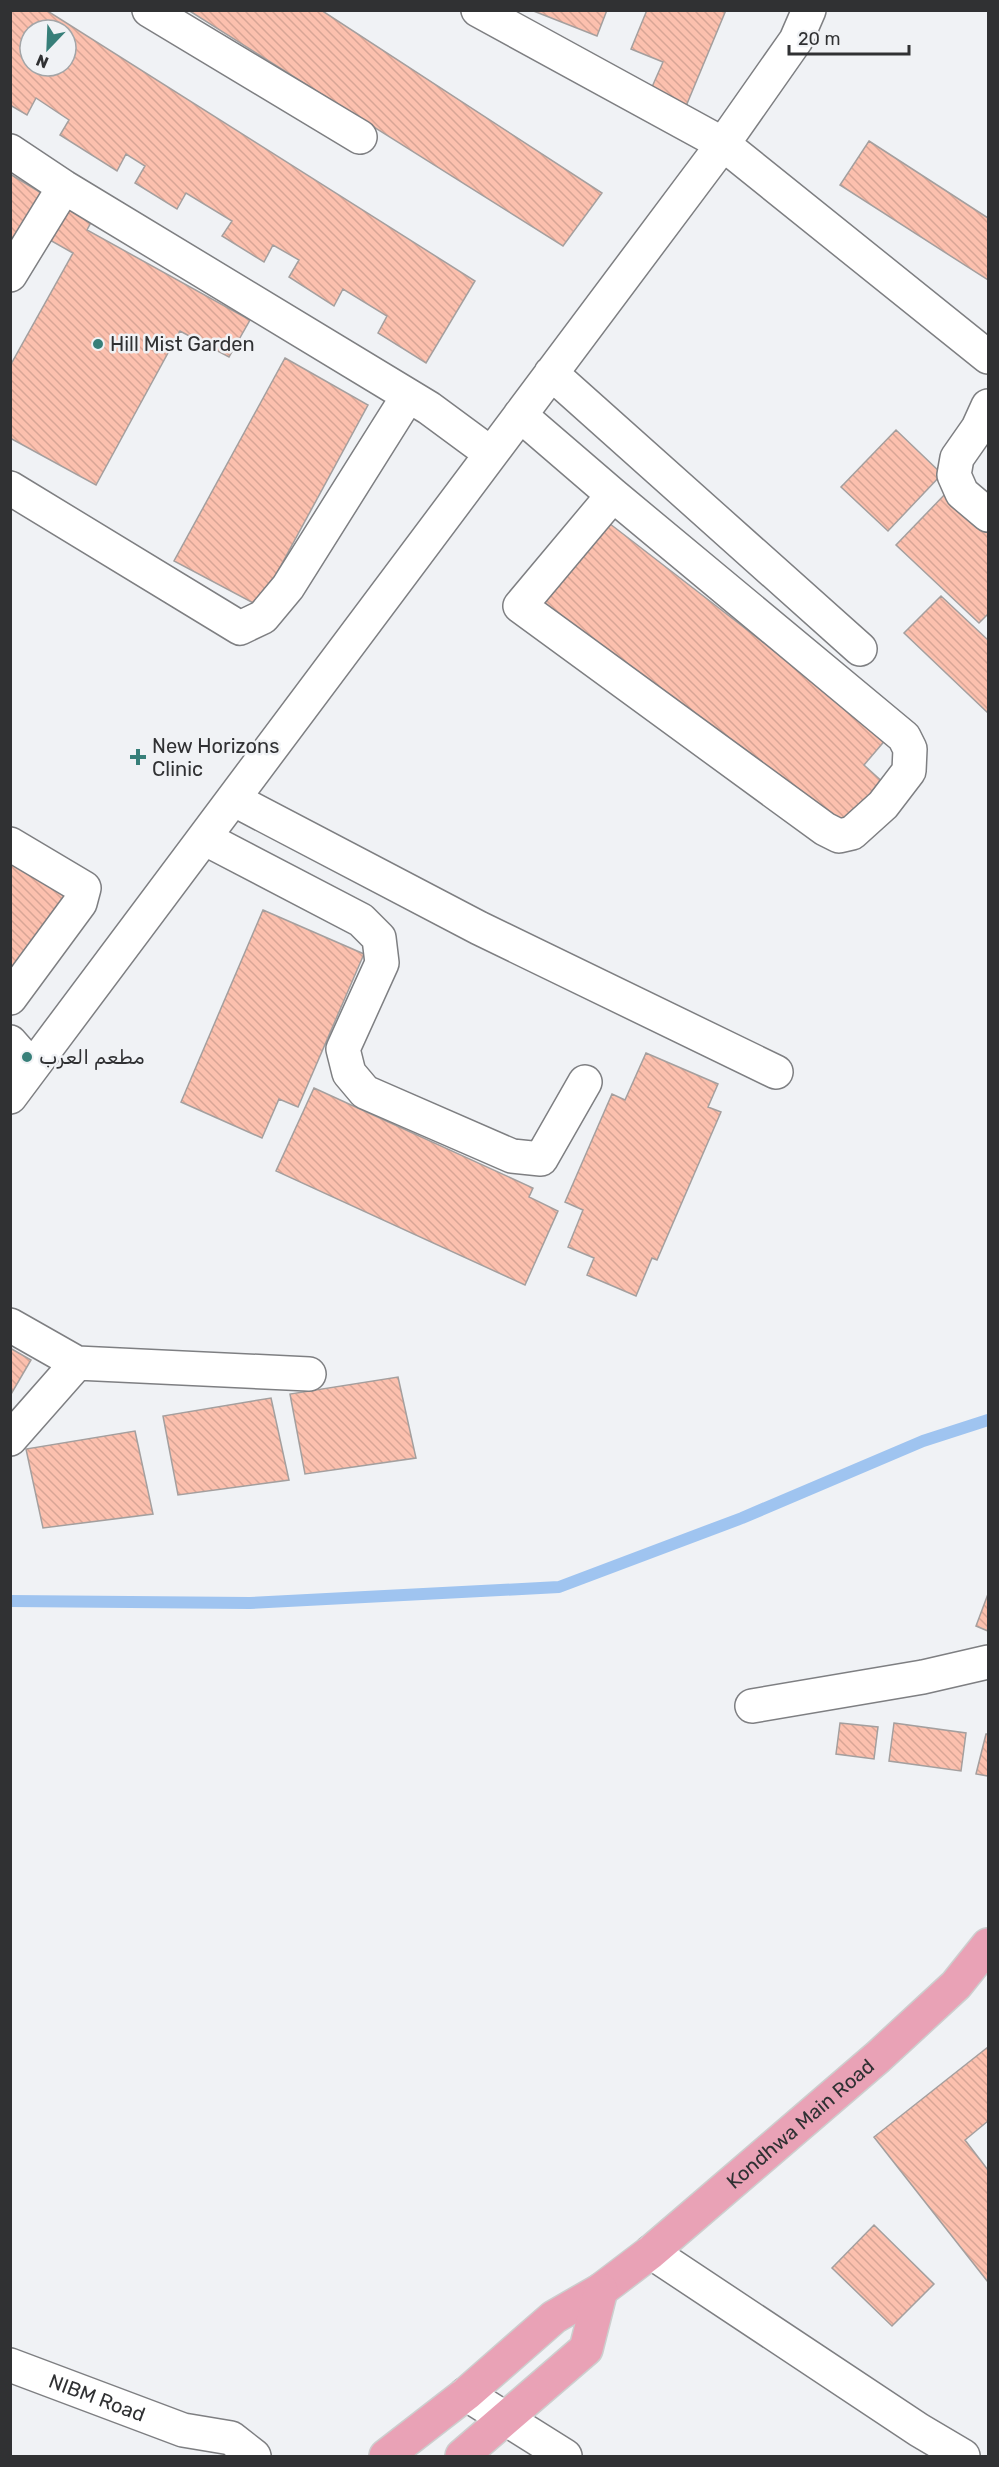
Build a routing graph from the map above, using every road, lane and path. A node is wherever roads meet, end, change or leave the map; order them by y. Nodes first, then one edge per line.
1 (149, 10) edge
2 (478, 10) edge
3 (809, 10) edge
4 (360, 137) dead end
5 (723, 144) junction
6 (10, 151) edge
7 (64, 187) junction
8 (10, 276) edge
9 (988, 357) edge
10 (551, 373) junction
11 (408, 396) junction
12 (988, 406) edge
13 (520, 415) junction
14 (490, 453) junction
15 (10, 488) edge
16 (613, 495) junction
17 (988, 515) edge
18 (860, 649) dead end
19 (233, 800) junction
20 (204, 838) junction
21 (10, 844) edge
22 (10, 998) edge
23 (10, 1042) edge
24 (32, 1068) junction
25 (776, 1072) dead end
26 (585, 1082) dead end
27 (10, 1097) edge
28 (10, 1325) edge
29 (77, 1364) junction
30 (309, 1374) dead end
31 (10, 1439) edge
32 (988, 1662) edge
33 (752, 1706) dead end
34 (988, 1945) edge
35 (651, 2252) junction
36 (601, 2290) junction
37 (10, 2365) edge
38 (466, 2394) junction
39 (507, 2418) junction
40 (183, 2430) junction
41 (206, 2457) edge
42 (254, 2457) edge
43 (387, 2457) edge
44 (462, 2457) edge
45 (565, 2457) edge
46 (963, 2457) edge

1 - 4 street
2 - 5 street
3 - 5 street
5 - 9 street
5 - 10 street
6 - 7 street
7 - 8 street
7 - 11 street
10 - 13 street
10 - 18 street
11 - 14 street
11 - 15 street
12 - 17 street
13 - 14 street
13 - 16 street
14 - 19 street
16 - 16 street
19 - 20 street
19 - 25 street
20 - 24 street
20 - 26 street
21 - 22 street
23 - 24 street
24 - 27 street
28 - 29 street
29 - 30 street
29 - 31 street
32 - 33 street
34 - 35 main road, Kondhwa Main Road
35 - 36 main road, Kondhwa Main Road
35 - 46 street
36 - 38 main road, Kondhwa Main Road
36 - 39 main road
37 - 40 street, NIBM Road
38 - 39 street
38 - 43 main road, Kondhwa Main Road
39 - 44 main road
39 - 45 street
40 - 41 street
40 - 42 street, NIBM Road

